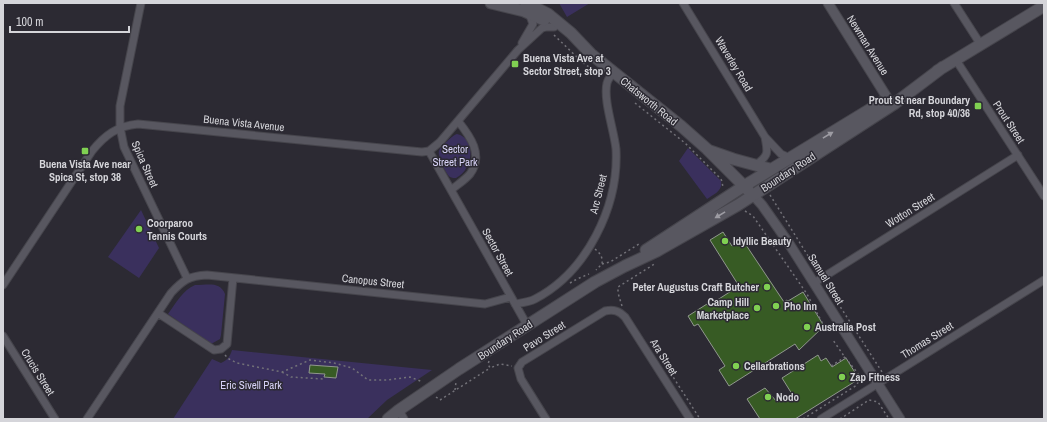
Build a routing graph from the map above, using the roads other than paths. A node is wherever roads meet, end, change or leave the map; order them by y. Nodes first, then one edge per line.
1 (141, 3) edge
2 (491, 3) edge
3 (683, 3) edge
4 (828, 3) edge
5 (954, 3) edge
6 (1044, 6) edge
7 (532, 7) edge
8 (553, 30) junction
9 (981, 45) junction
10 (518, 50) junction
11 (591, 54) junction
12 (956, 60) junction
13 (943, 67) junction
14 (613, 72) junction
15 (888, 99) junction
16 (458, 121) junction
17 (120, 127) junction
18 (765, 137) junction
19 (707, 149) junction
20 (429, 151) junction
21 (1018, 155) junction
22 (790, 158) junction
23 (756, 165) junction
24 (770, 169) junction
25 (744, 186) junction
26 (451, 190) junction
27 (753, 195) junction
28 (1044, 196) edge
29 (625, 266) junction
30 (187, 278) junction
31 (233, 278) junction
32 (1044, 280) edge
33 (814, 283) junction
34 (3, 285) edge
35 (510, 297) junction
36 (515, 304) junction
37 (615, 310) joint
38 (158, 313) junction
39 (527, 325) junction
40 (3, 336) edge
41 (878, 384) junction
42 (401, 415) edge
43 (54, 419) edge
44 (87, 419) edge
45 (388, 419) edge
46 (546, 419) edge
47 (690, 419) edge
48 (821, 419) edge
49 (900, 419) edge

1 - 17 street, Spica Street
2 - 7 main road, Chatsworth Road
3 - 18 street, Waverley Road
4 - 15 street, Newman Avenue
5 - 9 street
6 - 9 main road, Boundary Road
7 - 8 main road, Chatsworth Road
7 - 10 street
7 - 11 main road, Chatsworth Road
8 - 10 street
8 - 11 main road, Chatsworth Road
9 - 12 main road, Boundary Road
10 - 16 street
11 - 14 main road, Chatsworth Road
12 - 13 main road, Boundary Road
12 - 21 street, Prout Street
13 - 15 main road, Boundary Road
13 - 27 main road, Boundary Road
14 - 19 main road, Chatsworth Road
14 - 36 street, Arc Street
22 -> 15 main road, Boundary Road
16 - 20 street
16 - 26 street
17 - 20 street, Buena Vista Avenue
17 - 30 street, Spica Street
17 - 34 street, Buena Vista Avenue
18 - 22 street, Waverley Road
18 - 23 street, Waverley Road
19 - 23 main road, Chatsworth Road
19 - 25 main road, Chatsworth Road
20 - 26 street, Sector Street
21 - 28 street, Prout Street
21 - 33 street, Wotton Street
22 - 24 main road, Boundary Road
23 - 24 main road, Chatsworth Road
24 - 25 main road, Boundary Road
25 - 27 main road, Chatsworth Road
25 - 29 main road, Boundary Road
26 - 35 street, Sector Street
27 -> 29 main road, Boundary Road
27 - 33 street, Samuel Street
29 - 39 main road, Boundary Road
30 - 31 street, Canopus Street
30 - 38 street
31 - 35 street, Canopus Street
31 - 38 street
32 - 41 street, Thomas Street
33 - 41 street, Samuel Street
35 - 36 street, Sector Street
36 - 39 street, Sector Street
37 - 46 street, Pavo Street
37 - 47 street, Ara Street
38 - 44 street
39 - 42 main road, Boundary Road
40 - 43 street, Crucis Street
41 - 48 street, Thomas Street
41 - 49 street, Samuel Street
42 - 45 main road, Boundary Road

